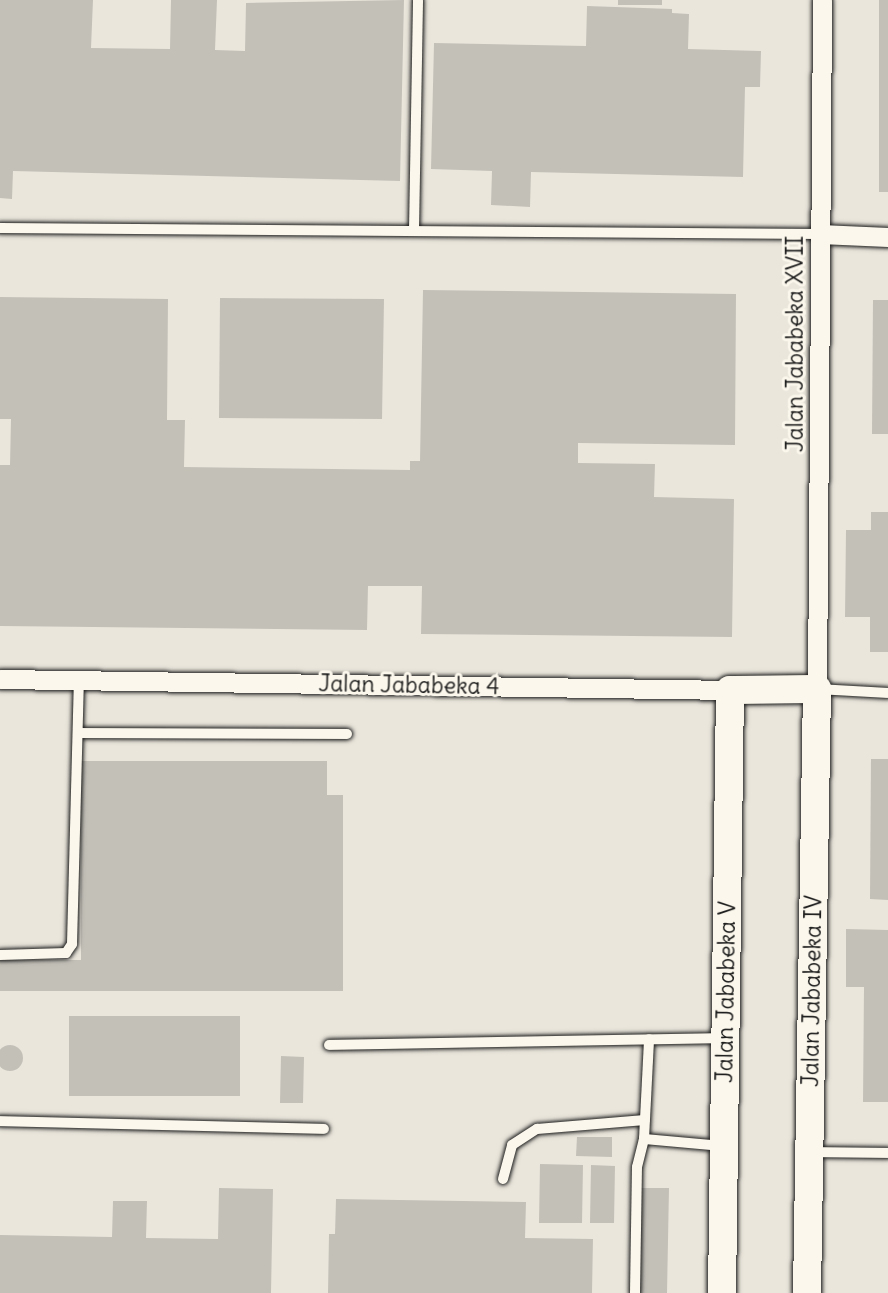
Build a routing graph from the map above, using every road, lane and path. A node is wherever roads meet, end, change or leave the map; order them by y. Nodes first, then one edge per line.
1 (418, 0) edge
2 (822, 0) edge
3 (0, 228) edge
4 (414, 231) junction
5 (820, 234) junction
6 (888, 237) edge
7 (0, 679) edge
8 (79, 680) junction
9 (817, 689) junction
10 (730, 690) junction
11 (888, 693) edge
12 (78, 733) junction
13 (347, 734) dead end
14 (0, 956) edge
15 (725, 1038) junction
16 (649, 1039) junction
17 (329, 1045) dead end
18 (645, 1120) junction
19 (0, 1121) edge
20 (324, 1129) dead end
21 (644, 1139) junction
22 (723, 1146) junction
23 (810, 1152) junction
24 (888, 1153) edge
25 (502, 1179) dead end
26 (635, 1293) edge
27 (722, 1293) edge
28 (807, 1293) edge

1 - 4 lane
2 - 5 street, Jalan Jababeka XVII
3 - 4 lane
4 - 5 lane
5 - 6 street
5 - 9 street, Jalan Jababeka XVII
7 - 8 street, Jalan Jababeka 4
8 - 10 street, Jalan Jababeka 4
8 - 12 lane
9 - 10 street, Jalan Jababeka 4
9 - 11 lane
9 - 23 street, Jalan Jababeka IV
10 - 15 street, Jalan Jababeka V
12 - 13 lane
12 - 14 lane
15 - 16 lane
15 - 22 street, Jalan Jababeka V
16 - 17 lane
16 - 18 lane
18 - 21 lane
18 - 25 lane
19 - 20 lane
21 - 22 lane
21 - 26 lane
22 - 27 street, Jalan Jababeka V
23 - 24 lane
23 - 28 street, Jalan Jababeka IV

